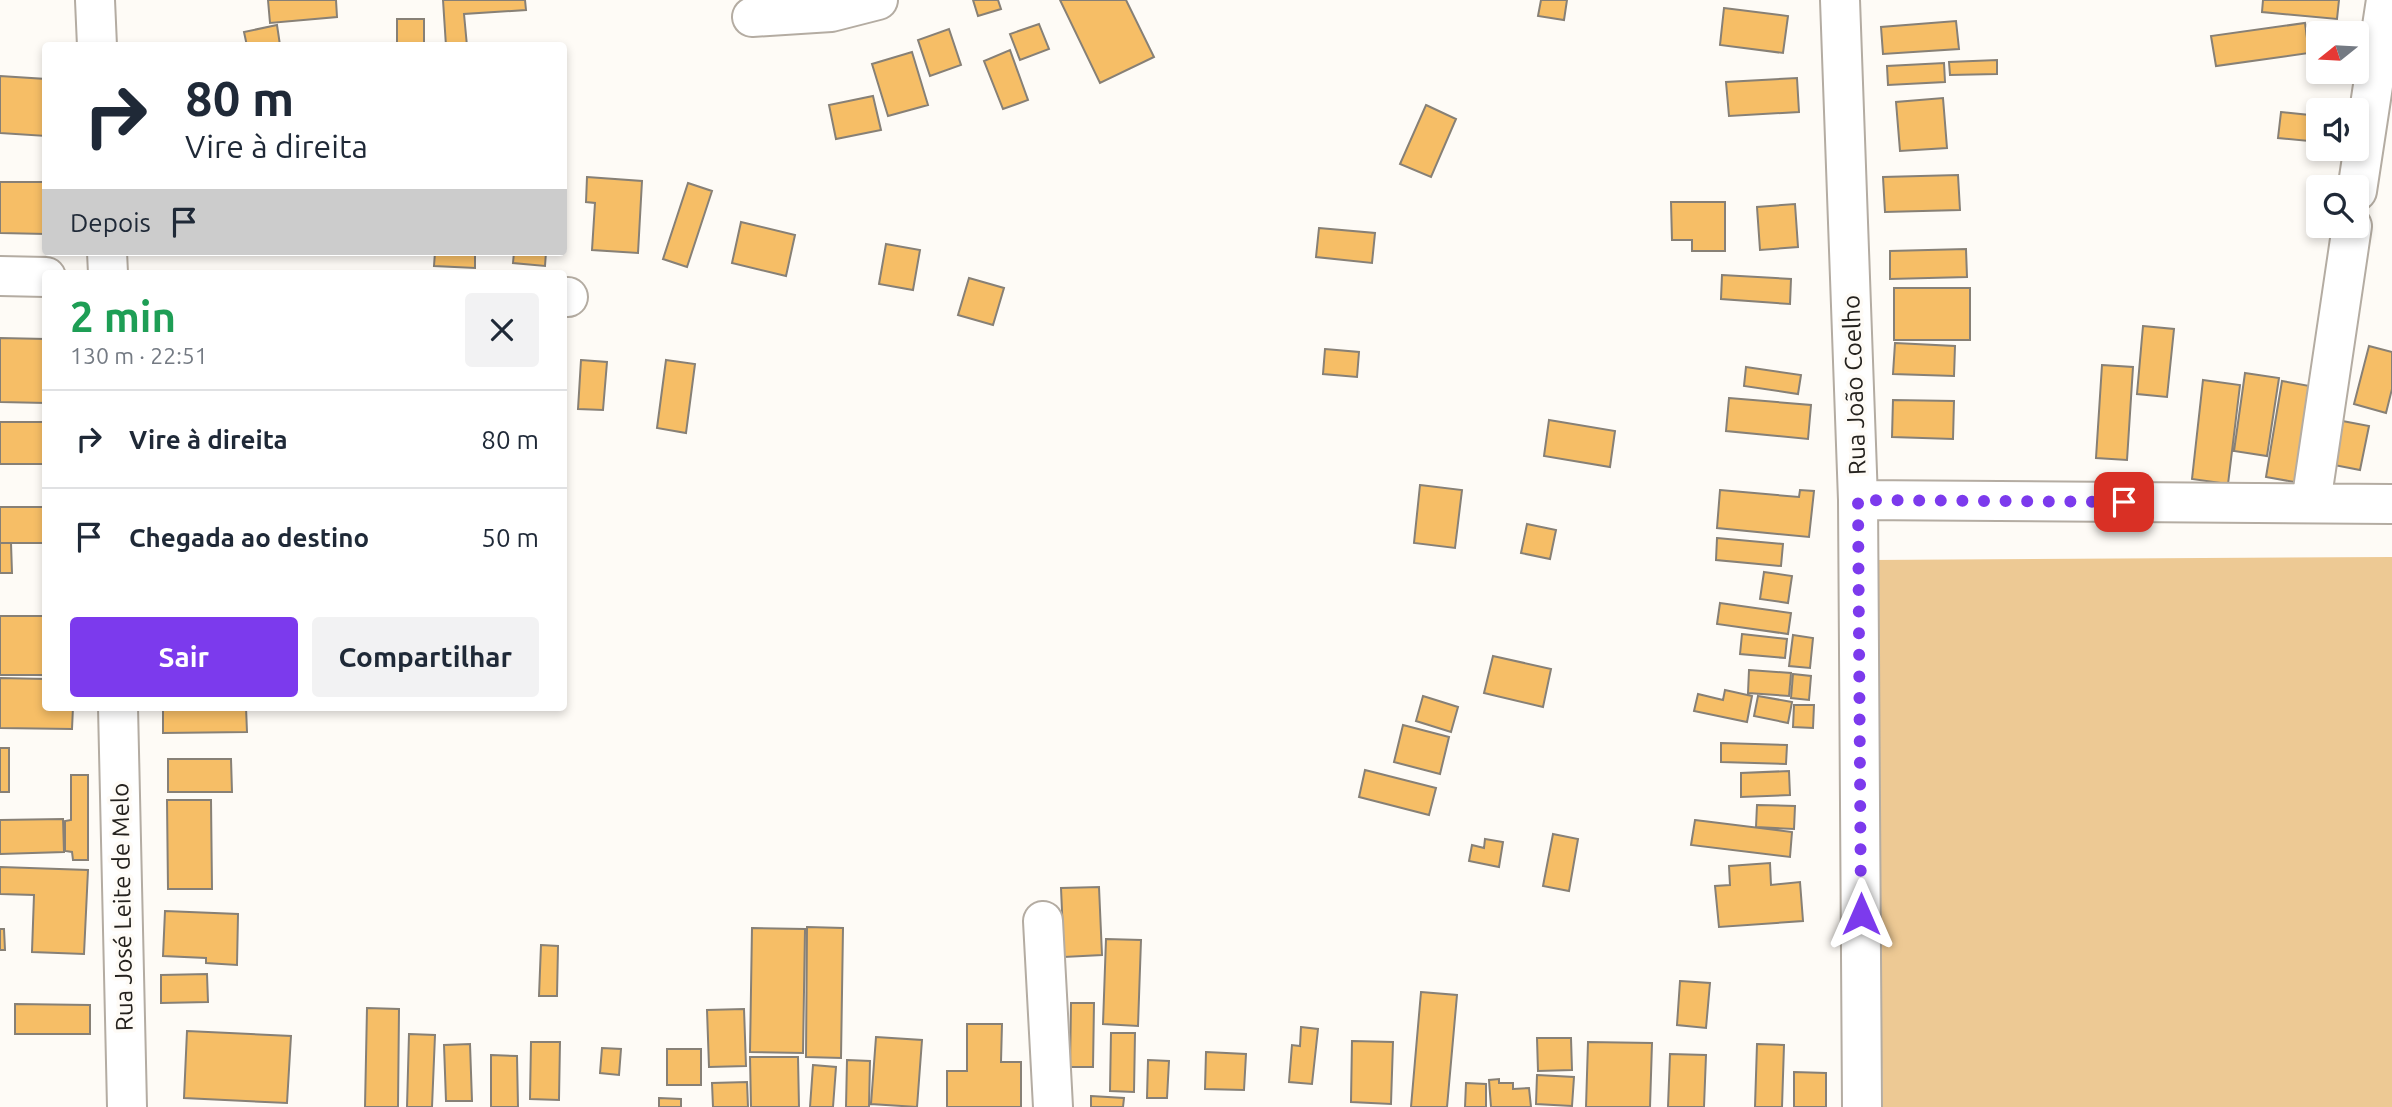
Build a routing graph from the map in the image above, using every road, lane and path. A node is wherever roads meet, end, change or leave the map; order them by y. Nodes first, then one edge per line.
1 (95, 0) edge
2 (878, 0) edge
3 (1840, 0) edge
4 (2386, 0) edge
5 (752, 17) dead end
6 (97, 42) edge
7 (2359, 175) edge
8 (2350, 238) edge
9 (0, 276) edge
10 (42, 277) edge
11 (1858, 500) junction
12 (2311, 503) junction
13 (2392, 504) edge
14 (118, 711) edge
15 (1043, 921) dead end
16 (127, 1107) edge
17 (1053, 1107) edge
18 (1862, 1107) edge

1 - 6 street
2 - 5 street
3 - 11 street, Rua João Coelho
4 - 7 street
8 - 12 street
9 - 10 street
11 - 12 street
11 - 18 street, Rua João Coelho
12 - 13 street
14 - 16 street, Rua José Leite de Melo
15 - 17 street

